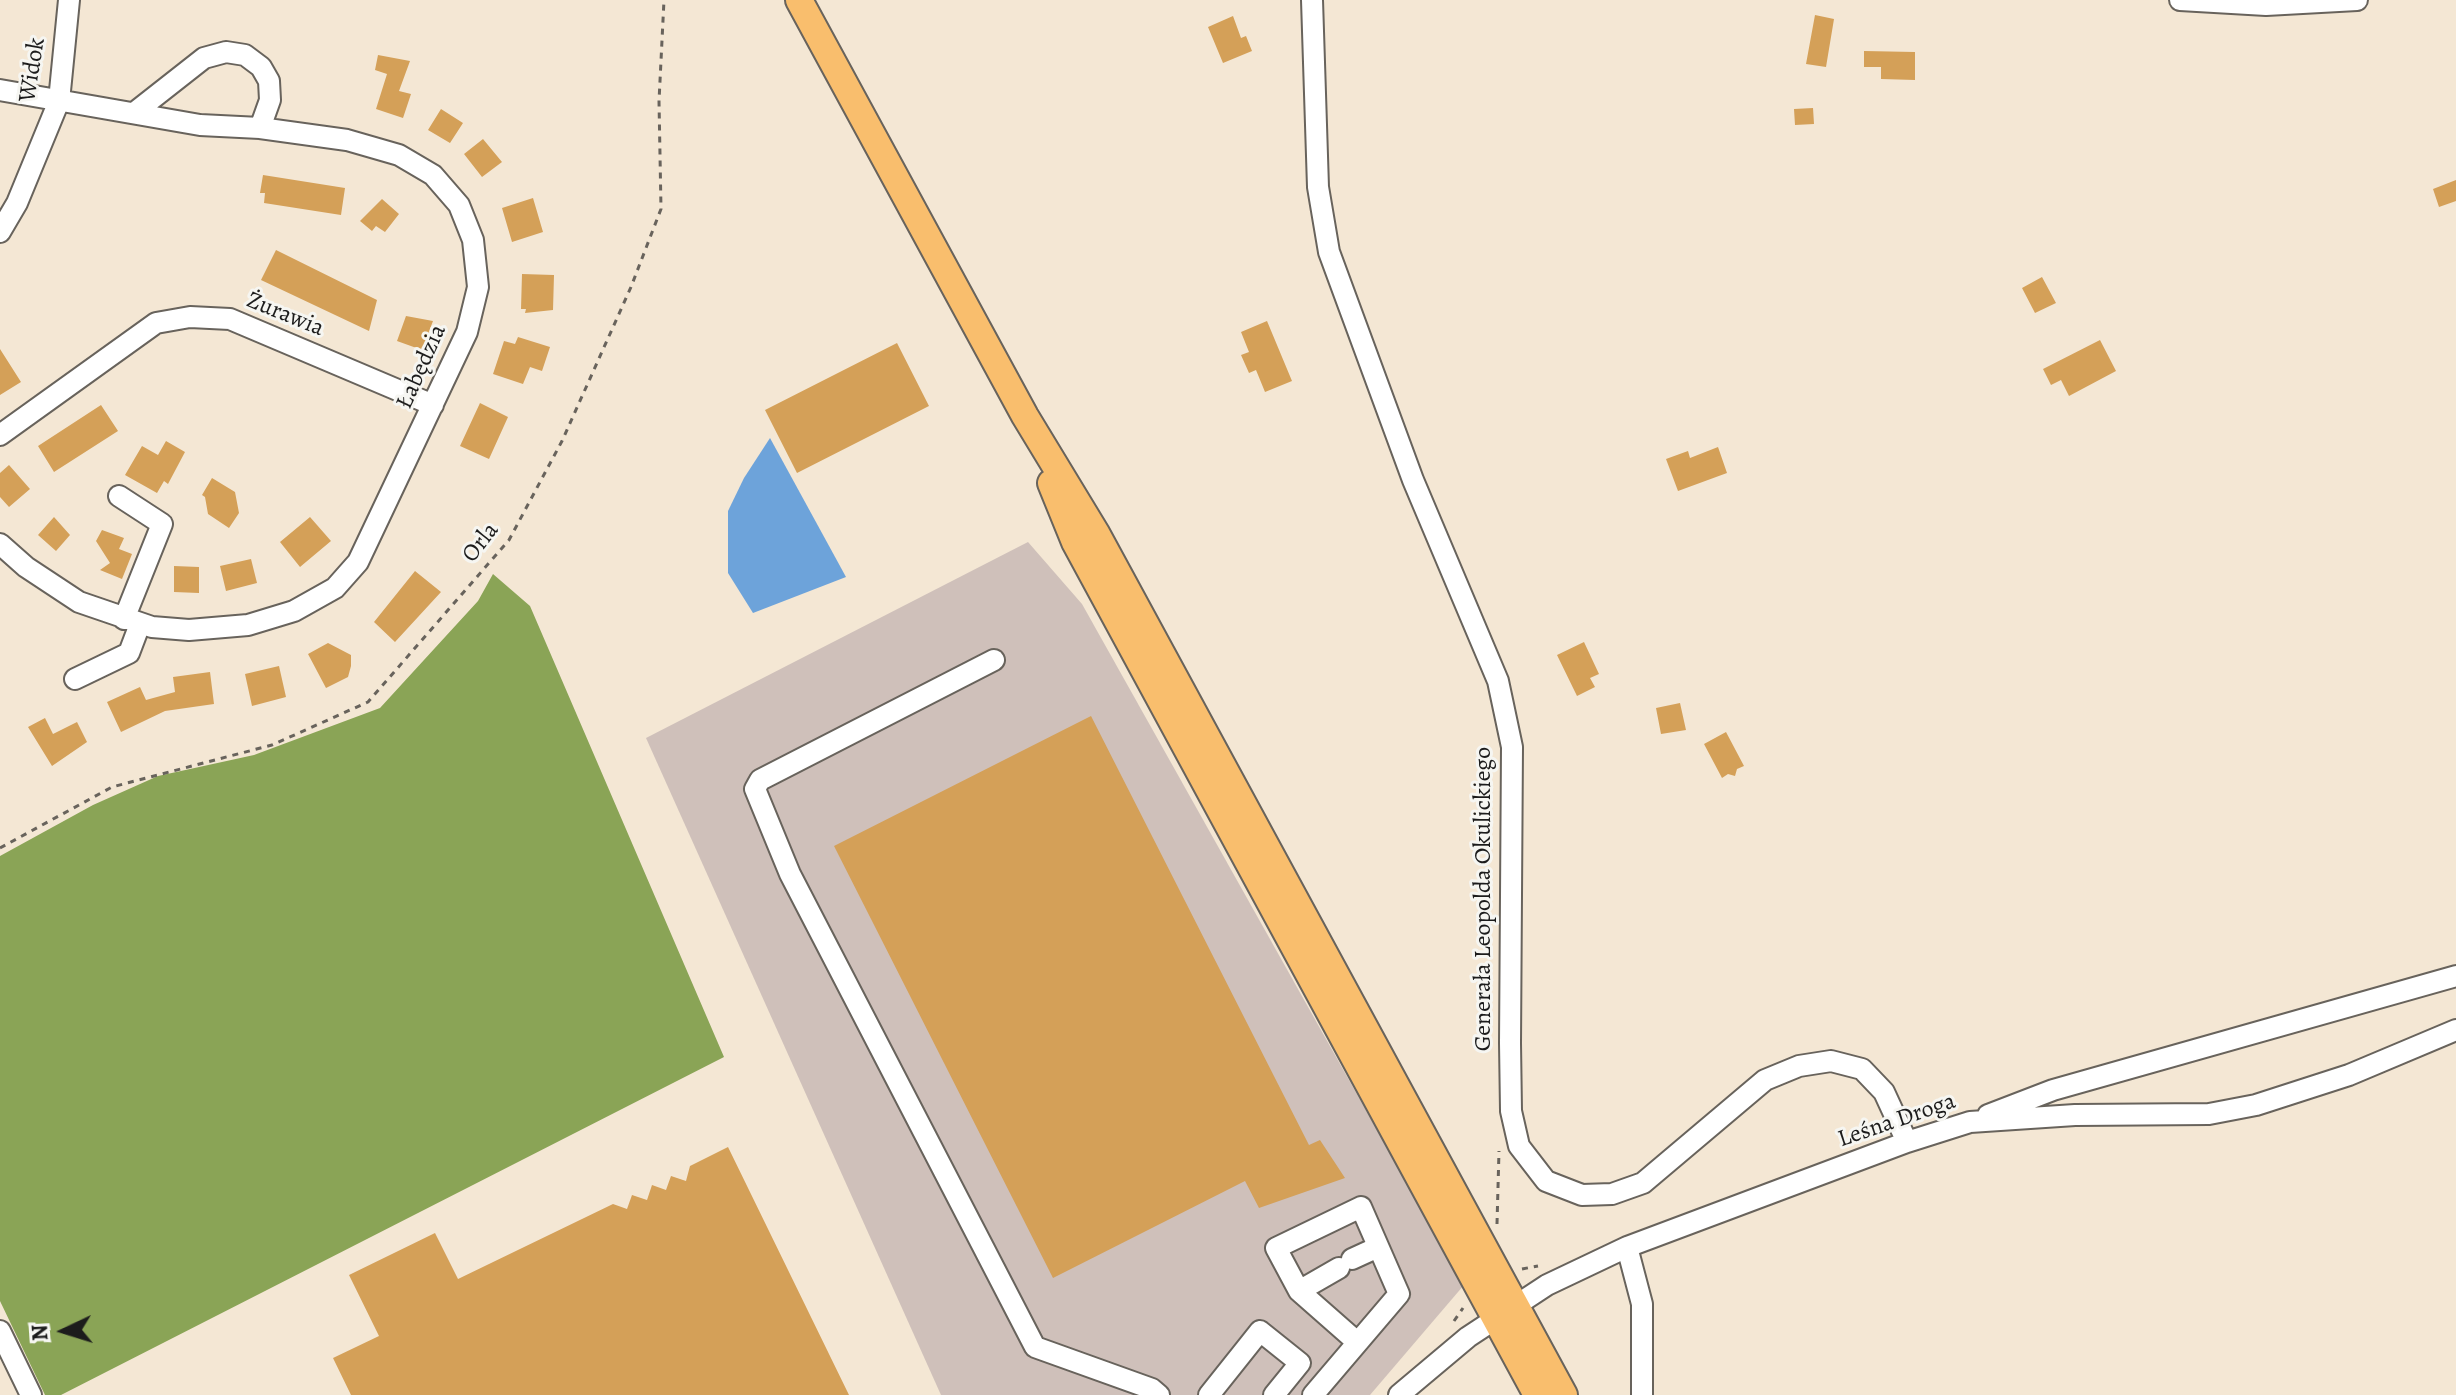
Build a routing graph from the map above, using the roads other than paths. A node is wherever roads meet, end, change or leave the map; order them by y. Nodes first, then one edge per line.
1 (69, 0) edge
2 (799, 0) edge
3 (1312, 0) edge
4 (2180, 0) edge
5 (2357, 0) edge
6 (0, 90) edge
7 (59, 101) junction
8 (134, 113) junction
9 (260, 128) junction
10 (0, 232) edge
11 (433, 405) junction
12 (1025, 416) junction
13 (0, 435) edge
14 (119, 496) dead end
15 (0, 544) edge
16 (132, 621) junction
17 (994, 660) dead end
18 (75, 679) dead end
19 (2456, 976) edge
20 (2456, 1030) edge
21 (1970, 1122) junction
22 (1907, 1142) junction
23 (1627, 1247) junction
24 (1376, 1248) junction
25 (1299, 1291) junction
26 (1517, 1303) junction
27 (1494, 1317) junction
28 (0, 1331) edge
29 (1357, 1342) junction
30 (1211, 1394) edge
31 (31, 1395) edge
32 (1159, 1395) edge
33 (1274, 1395) edge
34 (1313, 1395) edge
35 (1399, 1395) edge
36 (1537, 1395) edge
37 (1564, 1395) edge
38 (1642, 1395) edge

1 - 7 street, Widok
2 - 12 main road
3 - 22 street, Generała Leopolda Okulickiego
4 - 5 street
6 - 7 street, Łabędzia
7 - 8 street, Łabędzia
7 - 10 street, Widok
8 - 9 street, Łabędzia
8 - 9 street
9 - 11 street, Łabędzia
11 - 13 street, Żurawia
11 - 16 street, Łabędzia
12 - 26 main road
12 - 27 main road
14 - 16 street
15 - 16 street, Łabędzia
16 - 18 street
17 - 32 street
19 - 21 street
20 - 21 street, Leśna Droga
21 - 22 street, Leśna Droga
22 - 23 street, Leśna Droga
23 - 26 street, Leśna Droga
23 - 38 street
24 - 25 street
24 - 25 street
24 - 29 street
25 - 29 street
26 - 27 street, Leśna Droga
26 - 37 main road
27 - 35 street, Leśna Droga
27 - 36 main road
28 - 31 street
29 - 34 street
30 - 33 street

